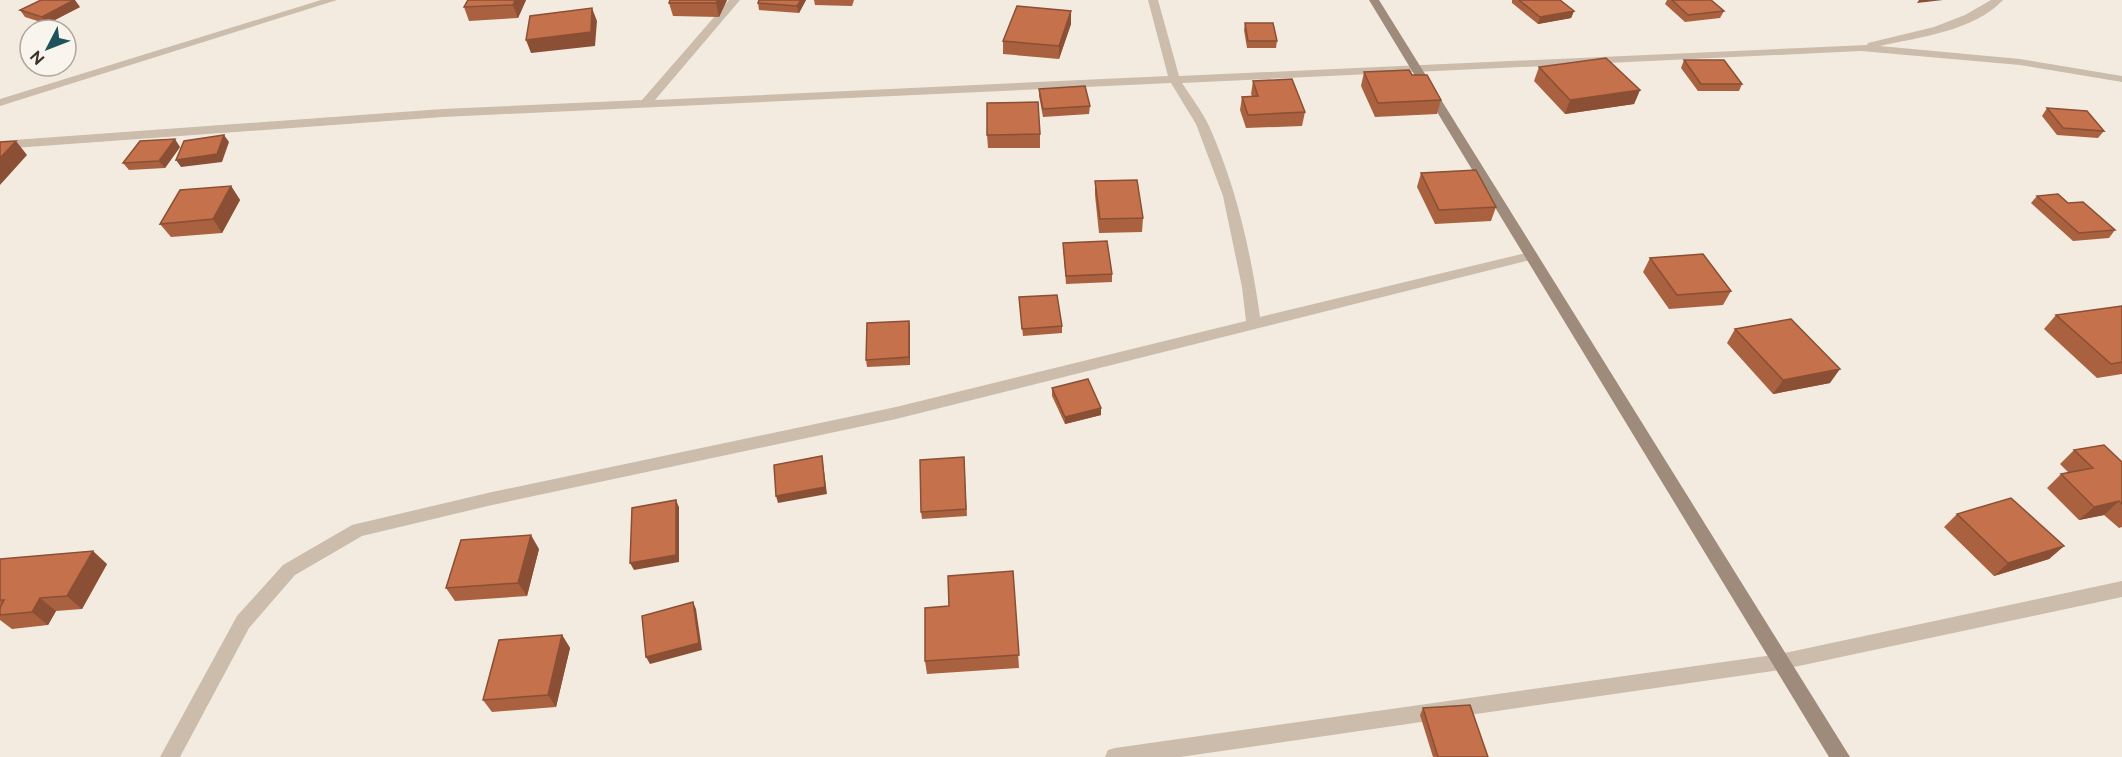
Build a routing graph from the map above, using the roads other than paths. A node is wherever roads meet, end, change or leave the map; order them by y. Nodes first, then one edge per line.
1 (332, 0) edge
2 (735, 0) edge
3 (1153, 0) edge
4 (1374, 0) edge
5 (1998, 0) edge
6 (1861, 48) junction
7 (1416, 68) junction
8 (1174, 79) junction
9 (2120, 81) edge
10 (0, 103) edge
11 (645, 104) junction
12 (0, 145) edge
13 (1530, 256) junction
14 (1254, 324) junction
15 (2122, 589) edge
16 (1780, 662) junction
17 (170, 757) edge
18 (1115, 757) edge
19 (1840, 757) edge

1 - 10 street
2 - 11 street
3 - 8 street
4 - 7 street
5 - 6 street
6 - 7 street
6 - 9 street
7 - 8 street
7 - 13 street
8 - 11 street
8 - 14 street
11 - 12 street
13 - 14 street
13 - 16 street
14 - 17 street
15 - 16 street
16 - 18 street
16 - 19 street

